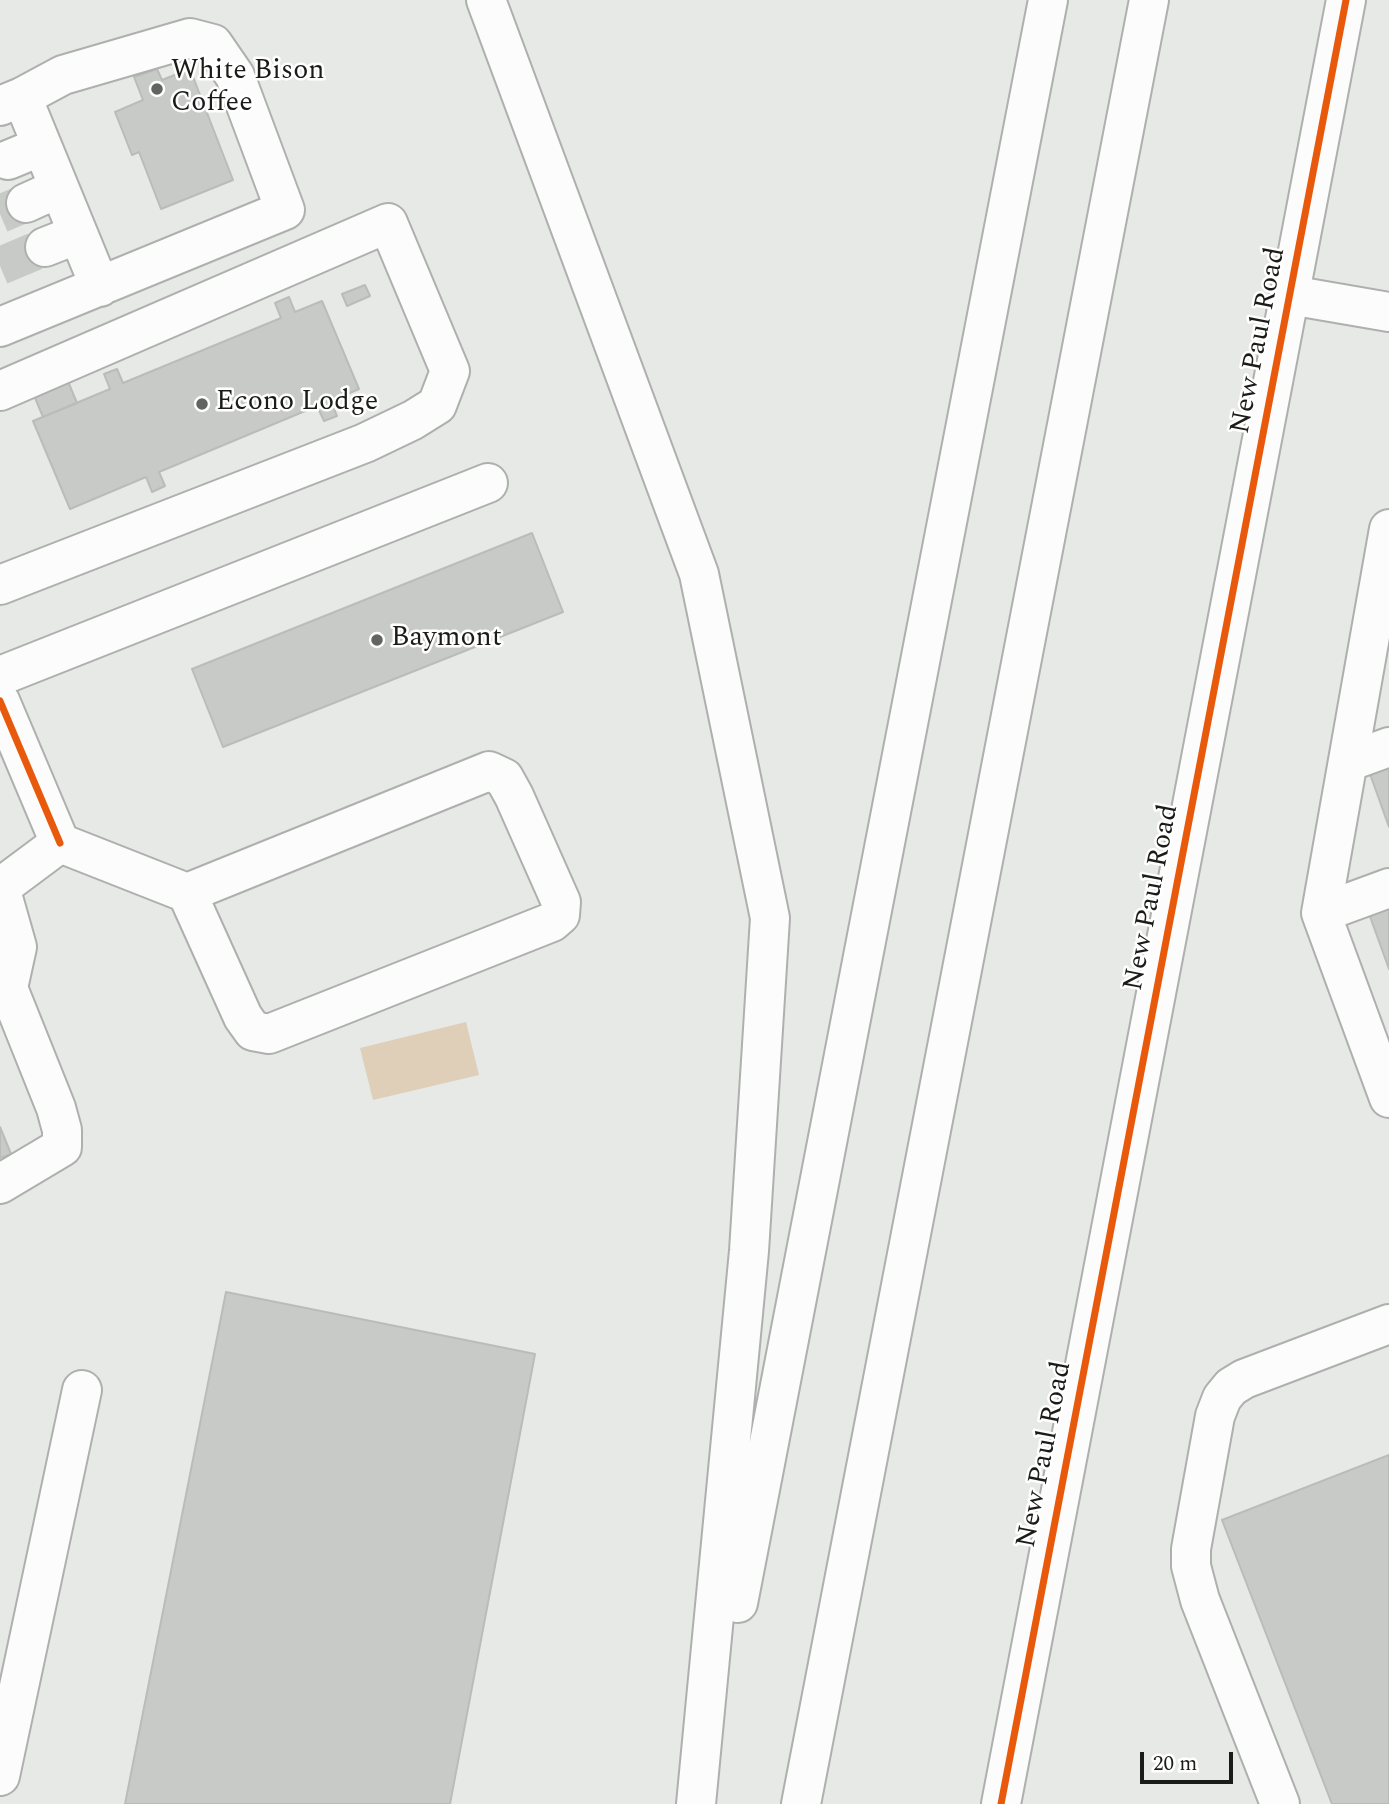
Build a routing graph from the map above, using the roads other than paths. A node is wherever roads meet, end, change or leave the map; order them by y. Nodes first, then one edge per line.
1 (486, 0) edge
2 (1048, 0) edge
3 (1149, 0) edge
4 (1346, 0) edge
5 (11, 101) edge
6 (100, 287) junction
7 (1290, 295) junction
8 (1389, 312) edge
9 (0, 327) edge
10 (0, 391) edge
11 (488, 483) dead end
12 (1389, 529) edge
13 (0, 585) edge
14 (1381, 615) edge
15 (0, 676) edge
16 (0, 701) edge
17 (1389, 747) edge
18 (1348, 762) junction
19 (60, 844) junction
20 (0, 887) edge
21 (1389, 888) edge
22 (187, 893) junction
23 (1321, 912) junction
24 (1389, 1098) edge
25 (0, 1184) edge
26 (1389, 1324) edge
27 (82, 1390) dead end
28 (0, 1776) edge
29 (697, 1804) edge
30 (801, 1804) edge
31 (1001, 1804) edge
32 (1280, 1804) edge

1 - 29 main road
2 - 29 main road
3 - 30 main road
4 - 7 main road, New Paul Road
5 - 6 main road
5 - 6 main road
6 - 9 main road
7 - 8 main road
7 - 31 main road, New Paul Road
10 - 13 main road
11 - 15 main road
12 - 14 main road
14 - 18 main road
16 - 19 main road
17 - 18 main road
18 - 23 main road
19 - 20 main road
19 - 22 main road
20 - 25 main road
21 - 23 main road
22 - 22 main road
23 - 24 main road
26 - 32 main road
27 - 28 main road

